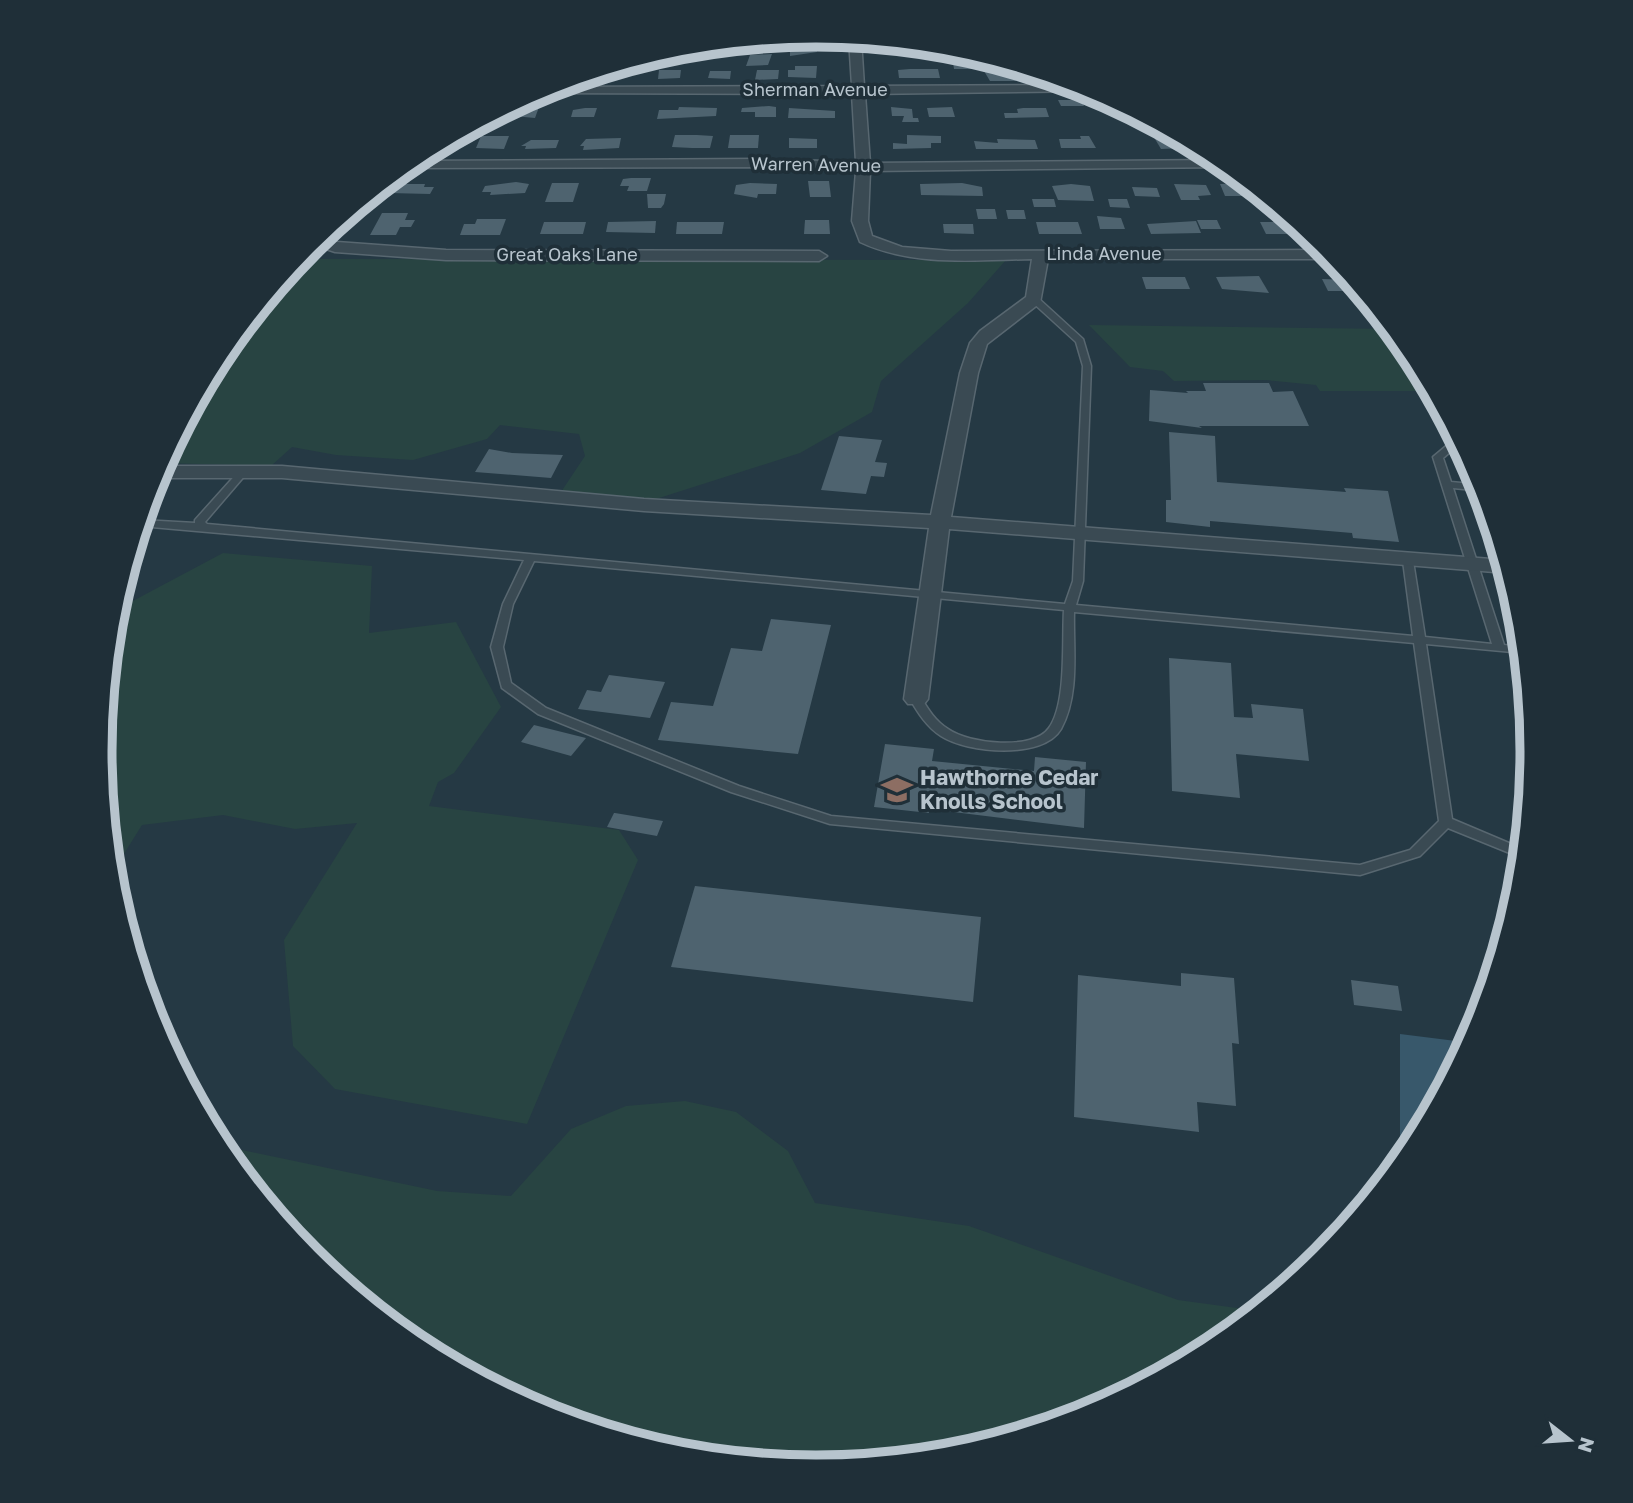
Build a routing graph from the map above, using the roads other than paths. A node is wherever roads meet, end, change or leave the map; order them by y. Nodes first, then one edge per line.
1 (855, 49) edge
2 (1054, 89) edge
3 (577, 90) edge
4 (857, 90) junction
5 (1205, 164) edge
6 (427, 165) edge
7 (863, 167) junction
8 (330, 244) edge
9 (1041, 254) junction
10 (1315, 255) edge
11 (819, 256) dead end
12 (1034, 299) junction
13 (1451, 446) edge
14 (170, 472) edge
15 (242, 473) junction
16 (1447, 485) junction
17 (1469, 487) edge
18 (940, 522) junction
19 (151, 524) edge
20 (204, 527) junction
21 (1079, 534) junction
22 (530, 559) junction
23 (1408, 561) junction
24 (1471, 565) junction
25 (1496, 566) edge
26 (929, 595) junction
27 (1069, 608) junction
28 (1419, 641) junction
29 (1499, 648) junction
30 (1513, 649) edge
31 (916, 699) joint
32 (1446, 822) junction
33 (1514, 850) edge

1 - 4 street
2 - 4 street, Sherman Avenue
3 - 4 street, Sherman Avenue
4 - 7 street
5 - 7 street, Warren Avenue
6 - 7 street, Warren Avenue
7 - 9 street, Linda Avenue
8 - 11 street, Great Oaks Lane
9 - 10 street, Linda Avenue
9 - 12 street
12 - 18 street
12 - 21 lane
13 - 16 lane
14 - 15 street
15 - 18 street
15 - 20 lane
16 - 17 lane
16 - 24 lane
18 - 21 street
18 - 26 street
19 - 20 lane
20 - 22 lane
21 - 23 street
21 - 27 lane
22 - 26 lane
22 - 32 lane
23 - 24 street
23 - 28 lane
24 - 25 street
24 - 29 lane
26 - 27 lane
26 - 31 street
27 - 28 lane
27 - 31 lane
28 - 29 lane
28 - 32 lane
29 - 30 lane
32 - 33 lane

